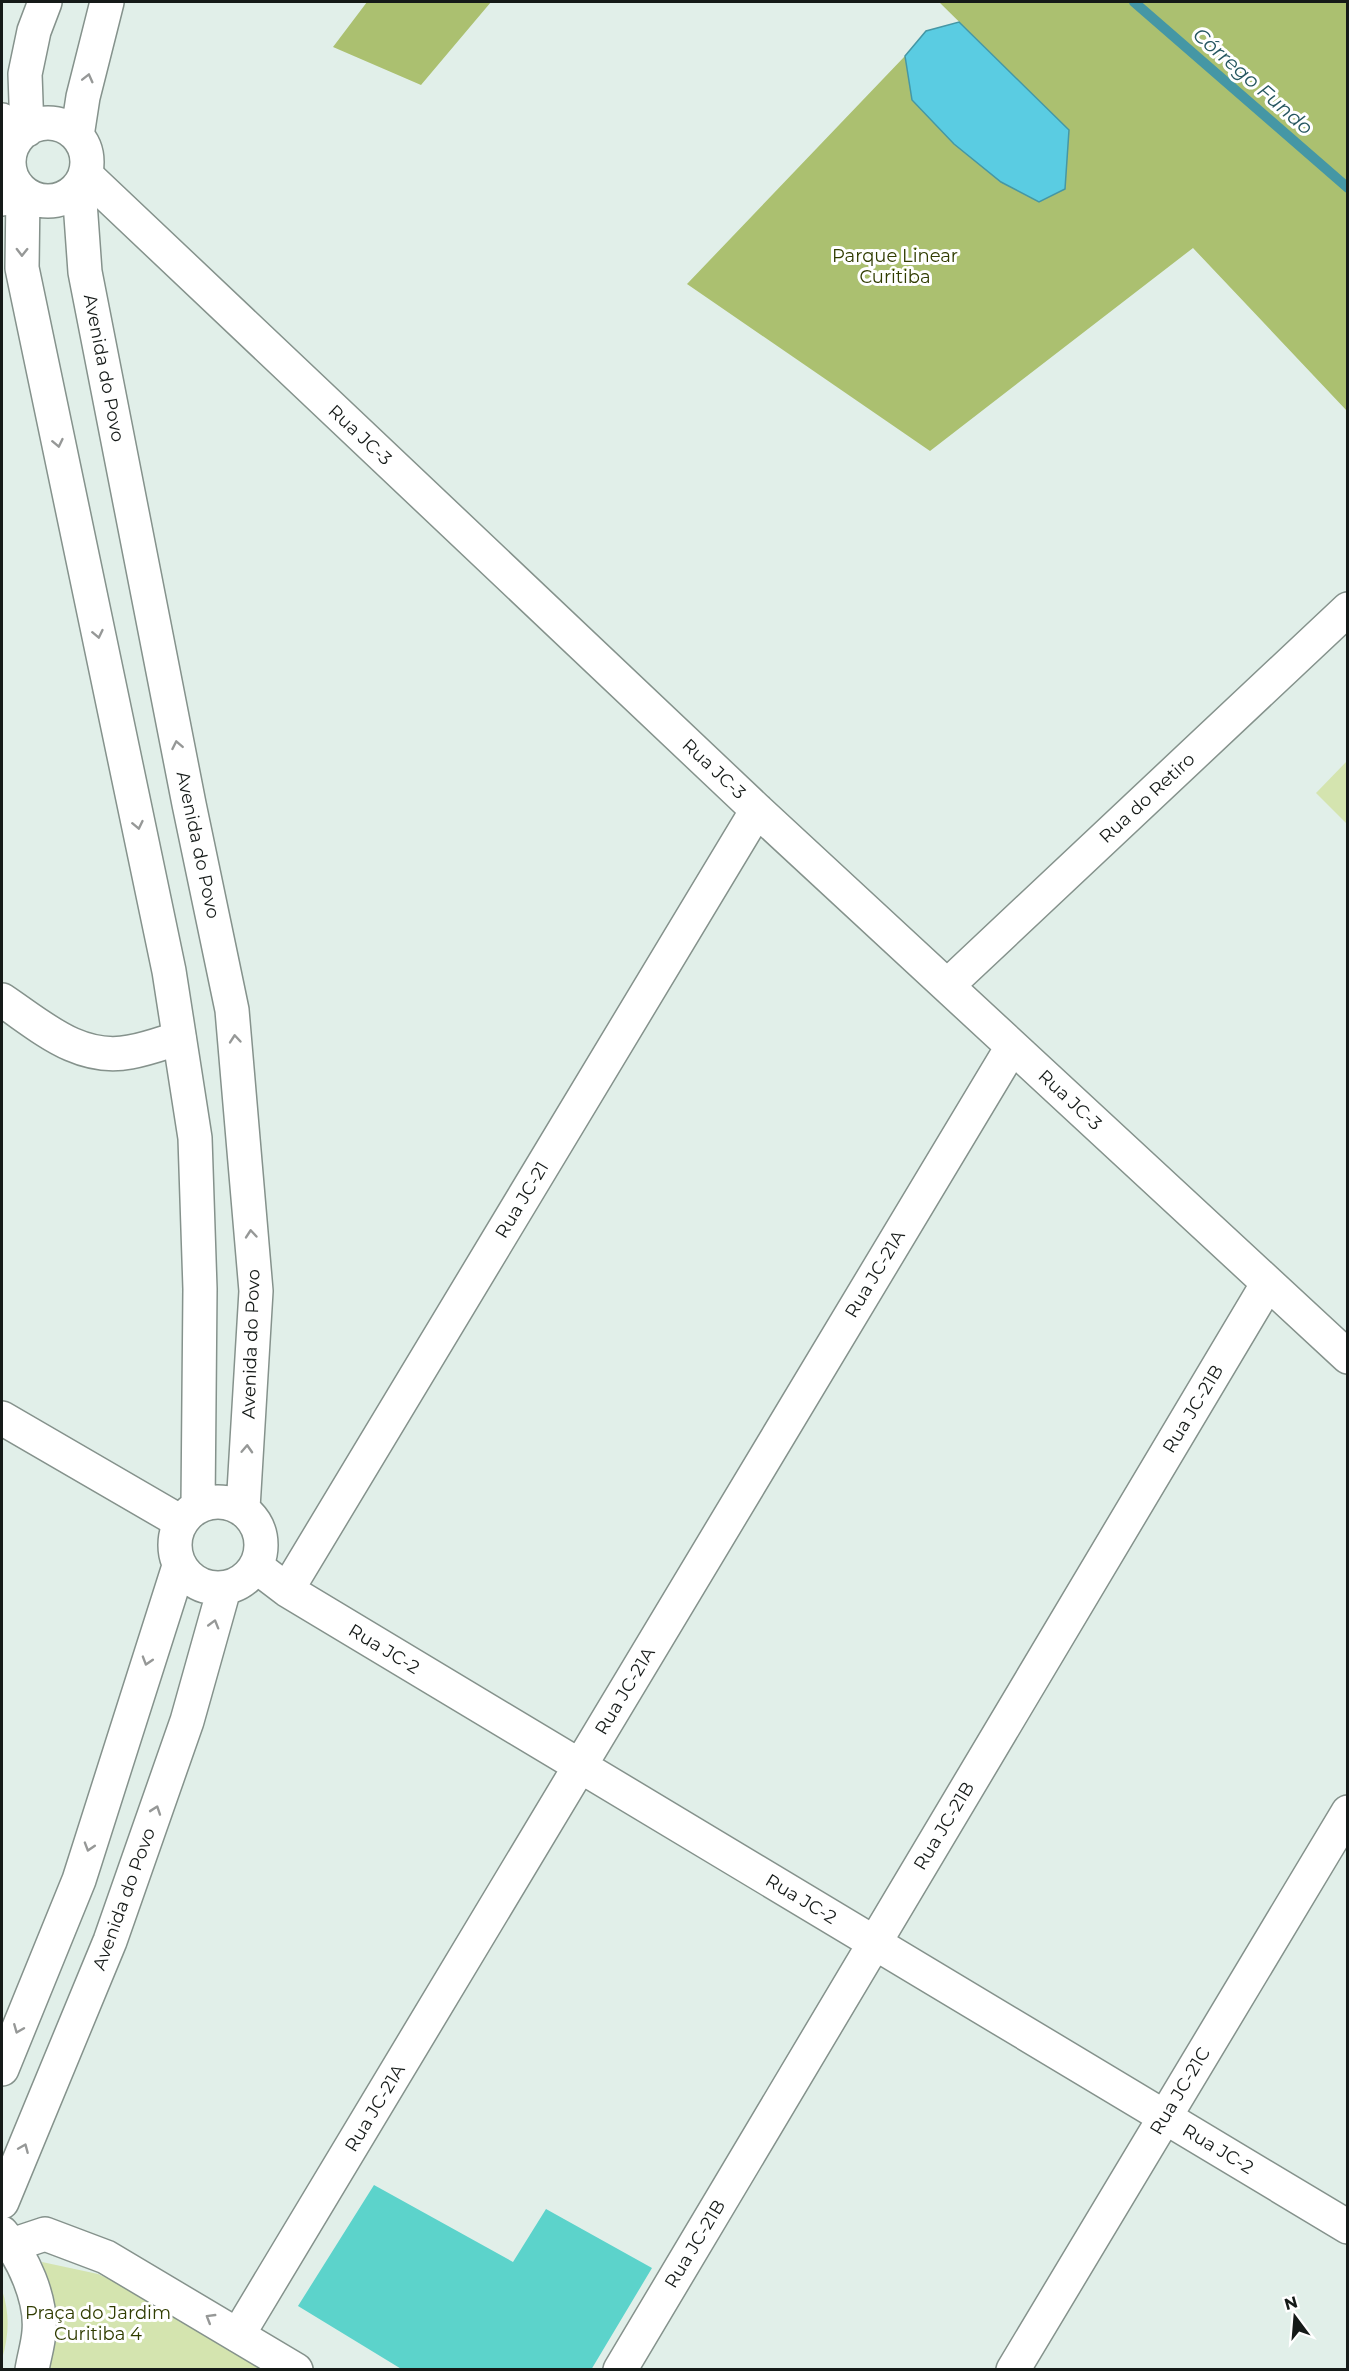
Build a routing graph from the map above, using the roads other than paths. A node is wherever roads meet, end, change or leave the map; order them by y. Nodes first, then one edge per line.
1 (45, 2) edge
2 (107, 2) edge
3 (15, 129) edge
4 (77, 136) junction
5 (82, 182) junction
6 (13, 192) edge
7 (1347, 609) edge
8 (757, 810) junction
9 (946, 986) junction
10 (2, 1000) edge
11 (179, 1038) junction
12 (1012, 1047) junction
13 (1269, 1283) junction
14 (1347, 1357) edge
15 (2, 1418) edge
16 (243, 1508) junction
17 (189, 1514) junction
18 (179, 1566) junction
19 (257, 1567) junction
20 (224, 1589) junction
21 (287, 1590) junction
22 (580, 1766) junction
23 (1347, 1812) edge
24 (874, 1943) junction
25 (2, 2069) edge
26 (1164, 2117) junction
27 (2, 2202) edge
28 (1347, 2227) edge
29 (7, 2239) edge
30 (238, 2335) junction
31 (32, 2370) edge
32 (296, 2370) edge
33 (620, 2370) edge
34 (1013, 2370) edge

1 - 3 street
4 -> 2 street
3 - 4 street
3 - 6 street
4 - 5 street
5 - 6 street
5 - 8 street, Rua JC-3
16 -> 5 street, Avenida do Povo
6 -> 11 street
7 - 9 street, Rua do Retiro
8 - 9 street, Rua JC-3
8 - 21 street, Rua JC-21
9 - 12 street, Rua JC-3
10 - 11 street
11 - 17 street
12 - 13 street, Rua JC-3
12 - 22 street, Rua JC-21A
13 - 14 street, Rua JC-3
13 - 24 street, Rua JC-21B
15 - 17 street
16 - 17 street
16 - 19 street
17 - 18 street
18 - 20 street
18 -> 25 street
19 - 20 street
19 - 21 street, Rua JC-2
27 -> 20 street, Avenida do Povo
21 - 22 street, Rua JC-2
22 - 24 street, Rua JC-2
22 - 30 street, Rua JC-21A
23 - 26 street, Rua JC-21C
24 - 26 street, Rua JC-2
24 - 33 street, Rua JC-21B
26 - 28 street, Rua JC-2
26 - 34 street, Rua JC-21C
30 -> 29 street
29 - 31 street
30 - 32 street

